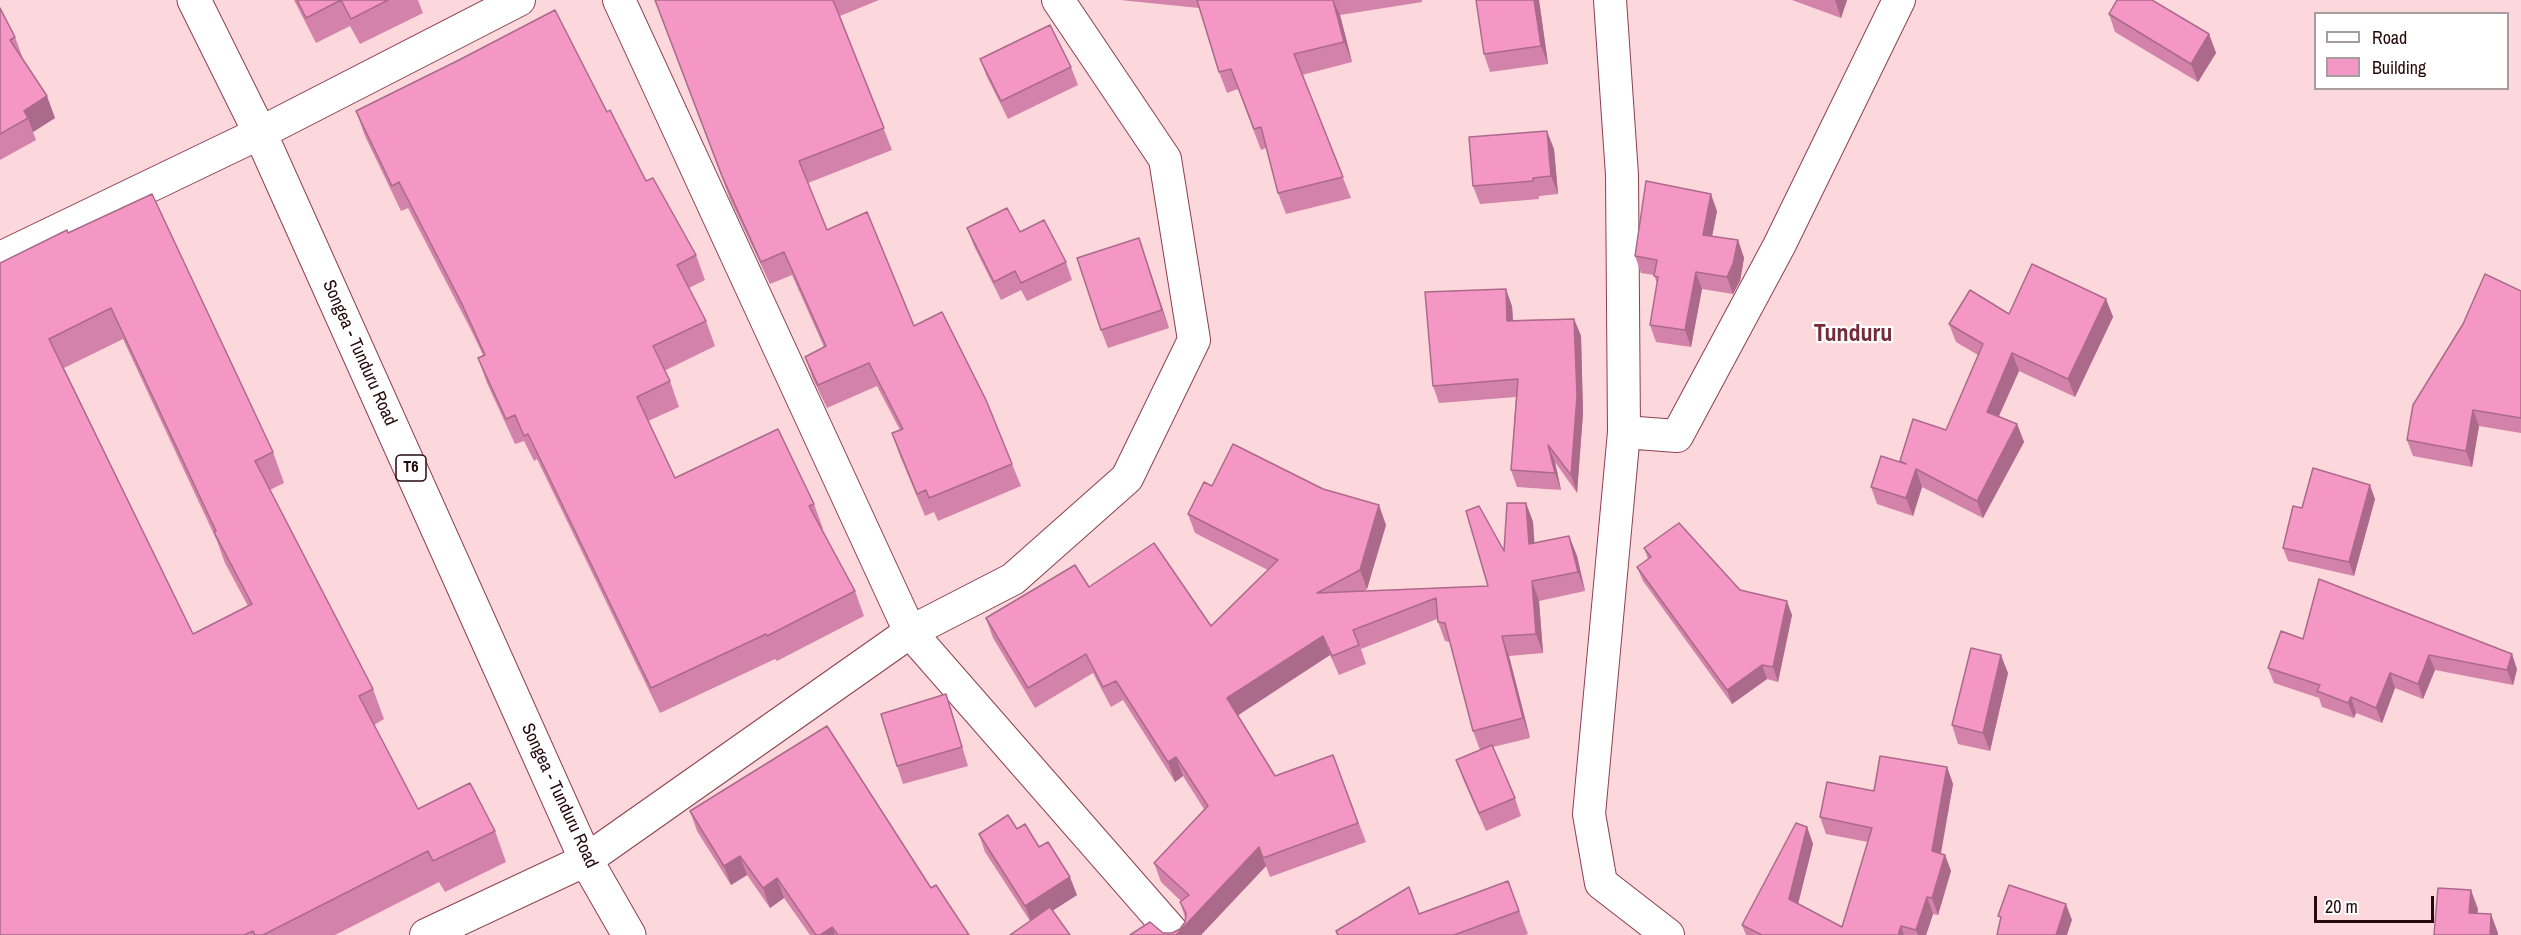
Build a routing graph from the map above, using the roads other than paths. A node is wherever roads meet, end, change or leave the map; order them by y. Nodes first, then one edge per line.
1 (194, 0) edge
2 (519, 0) edge
3 (619, 0) edge
4 (1058, 0) edge
5 (1610, 0) edge
6 (1899, 0) edge
7 (260, 133) junction
8 (0, 258) edge
9 (1624, 432) junction
10 (910, 632) junction
11 (586, 860) junction
12 (426, 935) edge
13 (629, 935) edge
14 (1175, 935) edge
15 (1668, 935) edge

1 - 7 highway, Songea - Tunduru Road / T6
2 - 7 street
3 - 10 street
4 - 10 street
5 - 9 street
6 - 9 street
7 - 8 street
7 - 11 highway, Songea - Tunduru Road / T6
9 - 15 street
10 - 11 street
10 - 14 street
11 - 12 street
11 - 13 highway, Songea - Tunduru Road / T6

